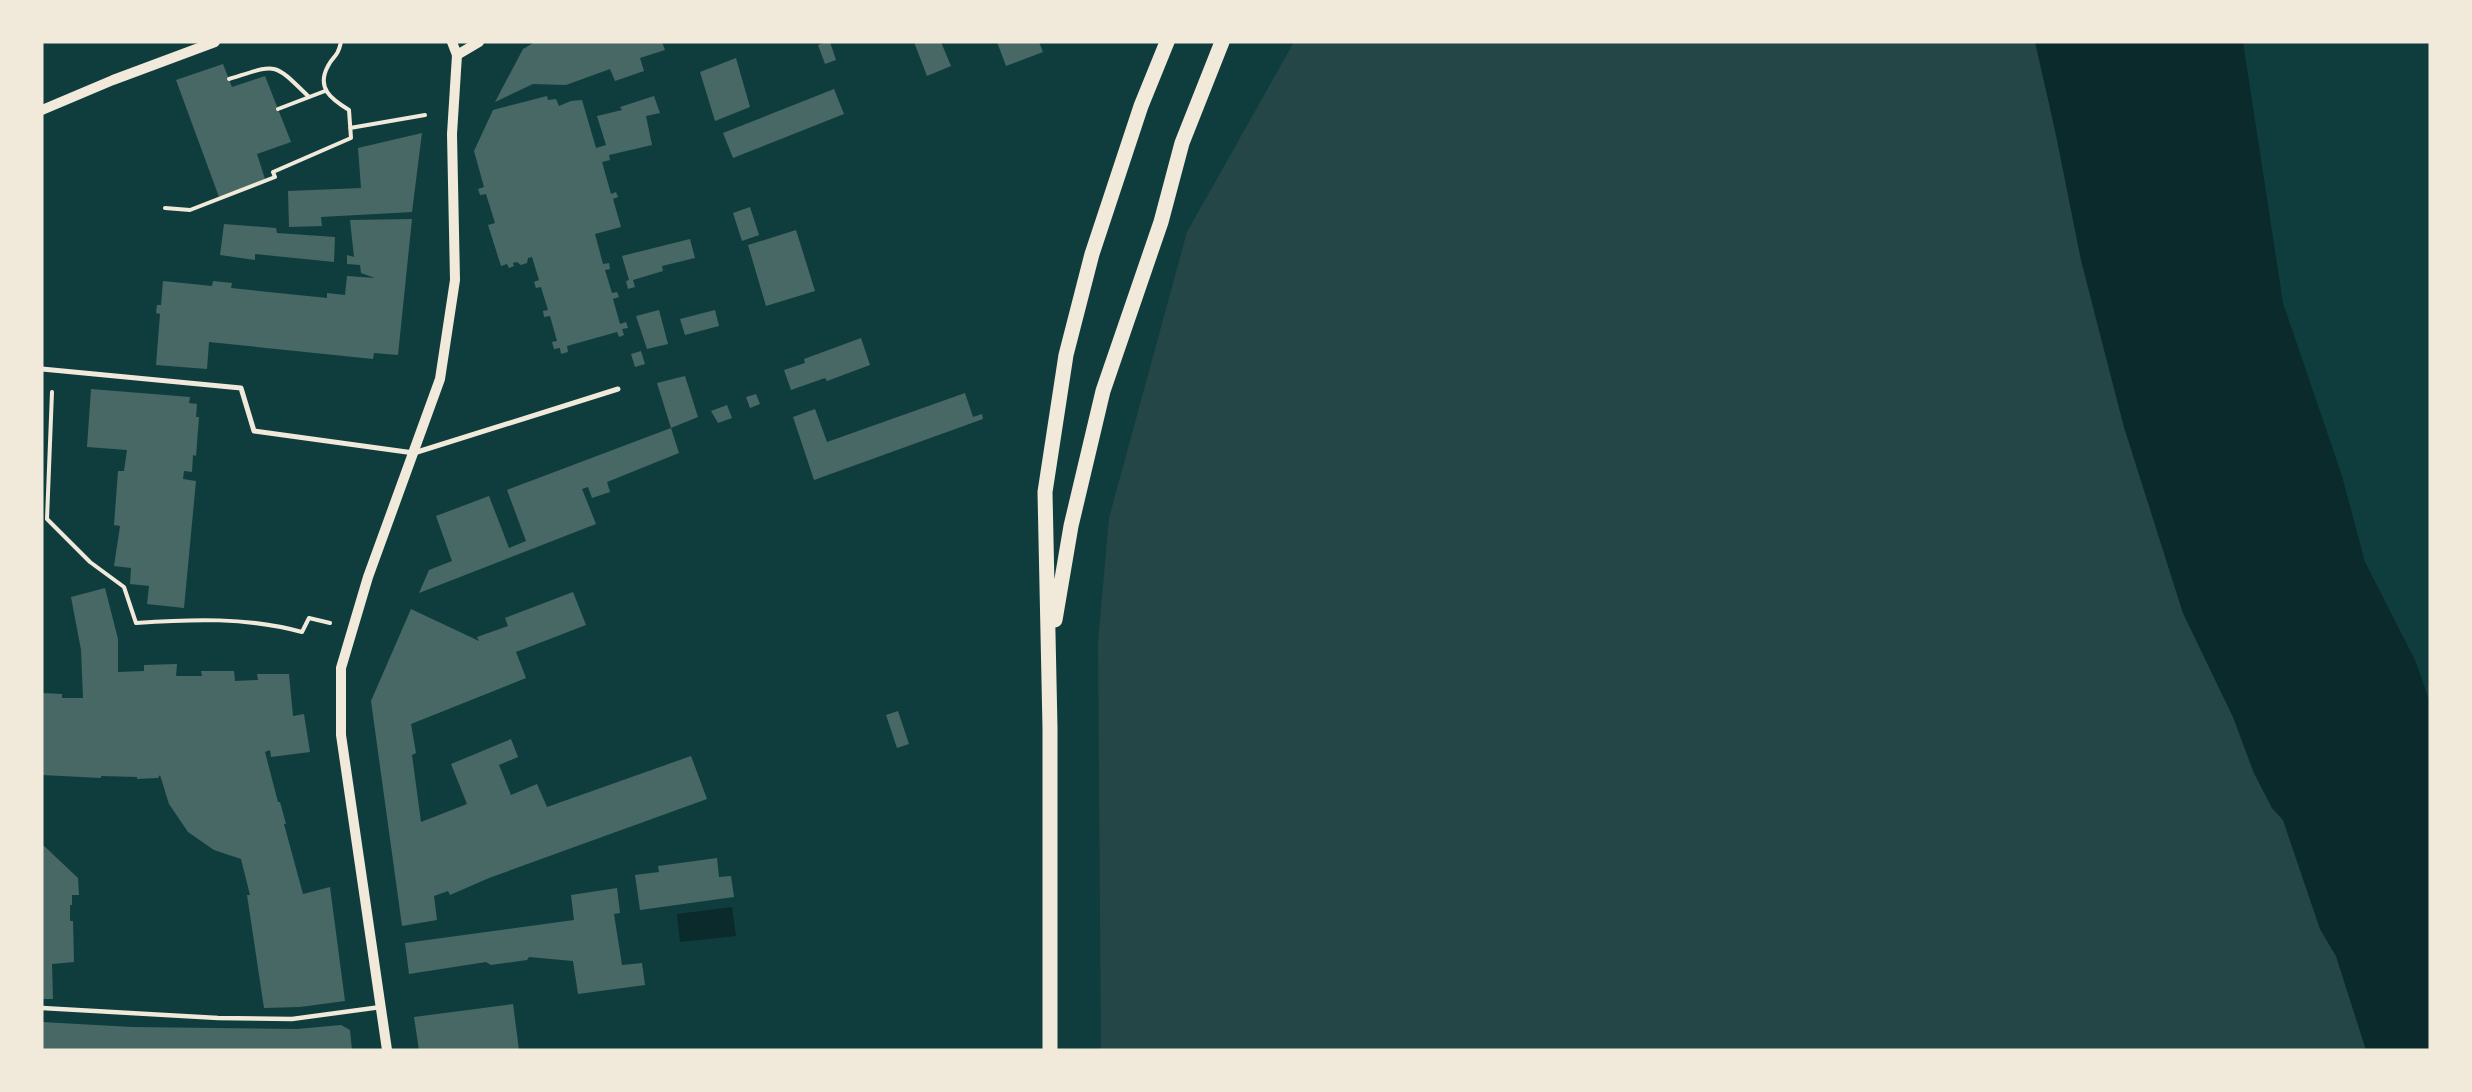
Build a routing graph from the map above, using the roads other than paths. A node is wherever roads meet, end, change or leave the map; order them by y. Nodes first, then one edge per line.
1 (215, 42) edge
2 (452, 42) edge
3 (479, 42) edge
4 (1167, 42) edge
5 (1222, 42) edge
6 (457, 55) junction
7 (42, 110) edge
8 (42, 369) edge
9 (618, 389) dead end
10 (414, 453) junction
11 (1049, 656) junction
12 (381, 1007) junction
13 (42, 1008) edge
14 (387, 1050) edge
15 (1050, 1050) edge

1 - 7 street
2 - 6 street
3 - 6 street
4 - 11 main road
5 - 11 main road
6 - 10 street
8 - 10 street
9 - 10 street
10 - 12 street
11 - 15 main road
12 - 13 lane
12 - 14 street

